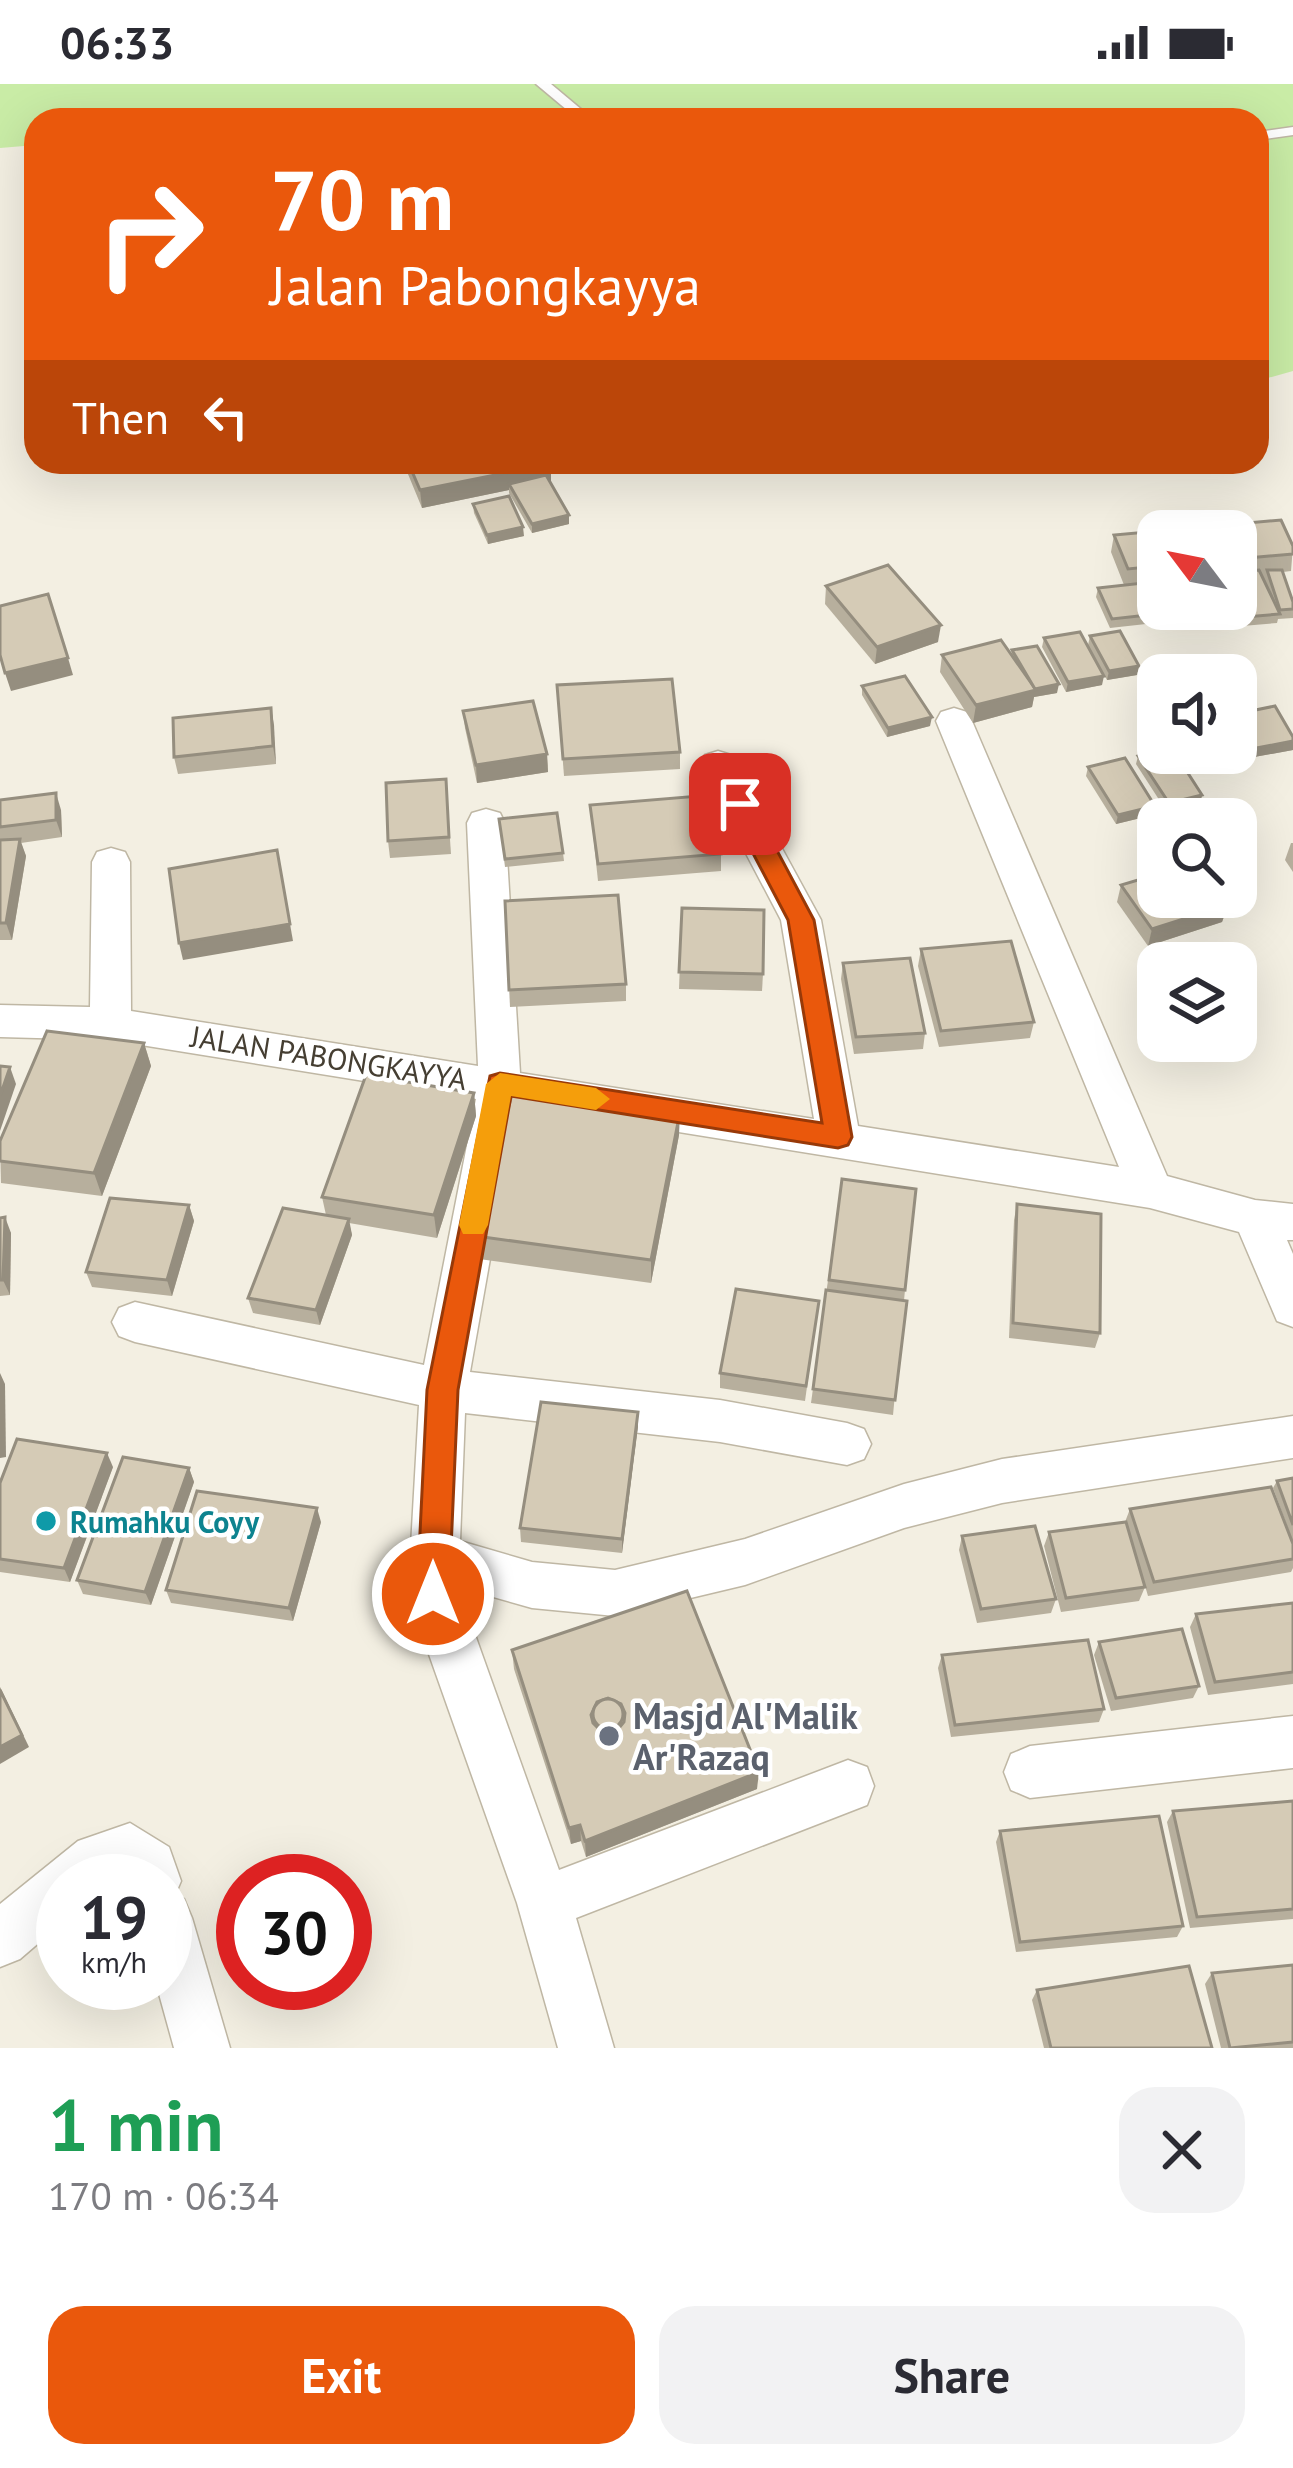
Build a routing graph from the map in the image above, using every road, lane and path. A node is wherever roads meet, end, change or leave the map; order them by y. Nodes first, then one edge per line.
1 (543, 84) edge
2 (572, 108) edge
3 (954, 721) dead end
4 (718, 764) dead end
5 (485, 823) dead end
6 (111, 862) dead end
7 (0, 1021) edge
8 (110, 1024) junction
9 (500, 1084) junction
10 (838, 1137) junction
11 (1150, 1190) junction
12 (1274, 1220) edge
13 (1293, 1307) edge
14 (135, 1322) dead end
15 (442, 1390) junction
16 (1293, 1437) edge
17 (847, 1444) dead end
18 (431, 1556) junction
19 (1293, 1742) edge
20 (1030, 1772) dead end
21 (848, 1786) dead end
22 (544, 1903) junction
23 (36, 1909) edge
24 (0, 1939) edge
25 (191, 2010) edge
26 (202, 2048) edge
27 (586, 2048) edge

1 - 2 lane
3 - 11 street
4 - 10 street
5 - 9 street
6 - 8 street
7 - 8 street, JALAN PABONGKAYYA
8 - 9 street, JALAN PABONGKAYYA
9 - 10 street, JALAN PABONGKAYYA
9 - 15 street
10 - 11 street, JALAN PABONGKAYYA
11 - 12 street, JALAN PABONGKAYYA
12 - 13 street
14 - 15 street
15 - 17 street
15 - 18 street
16 - 18 street
18 - 22 street
19 - 20 street
21 - 22 street
22 - 27 street
23 - 24 street
25 - 26 street

